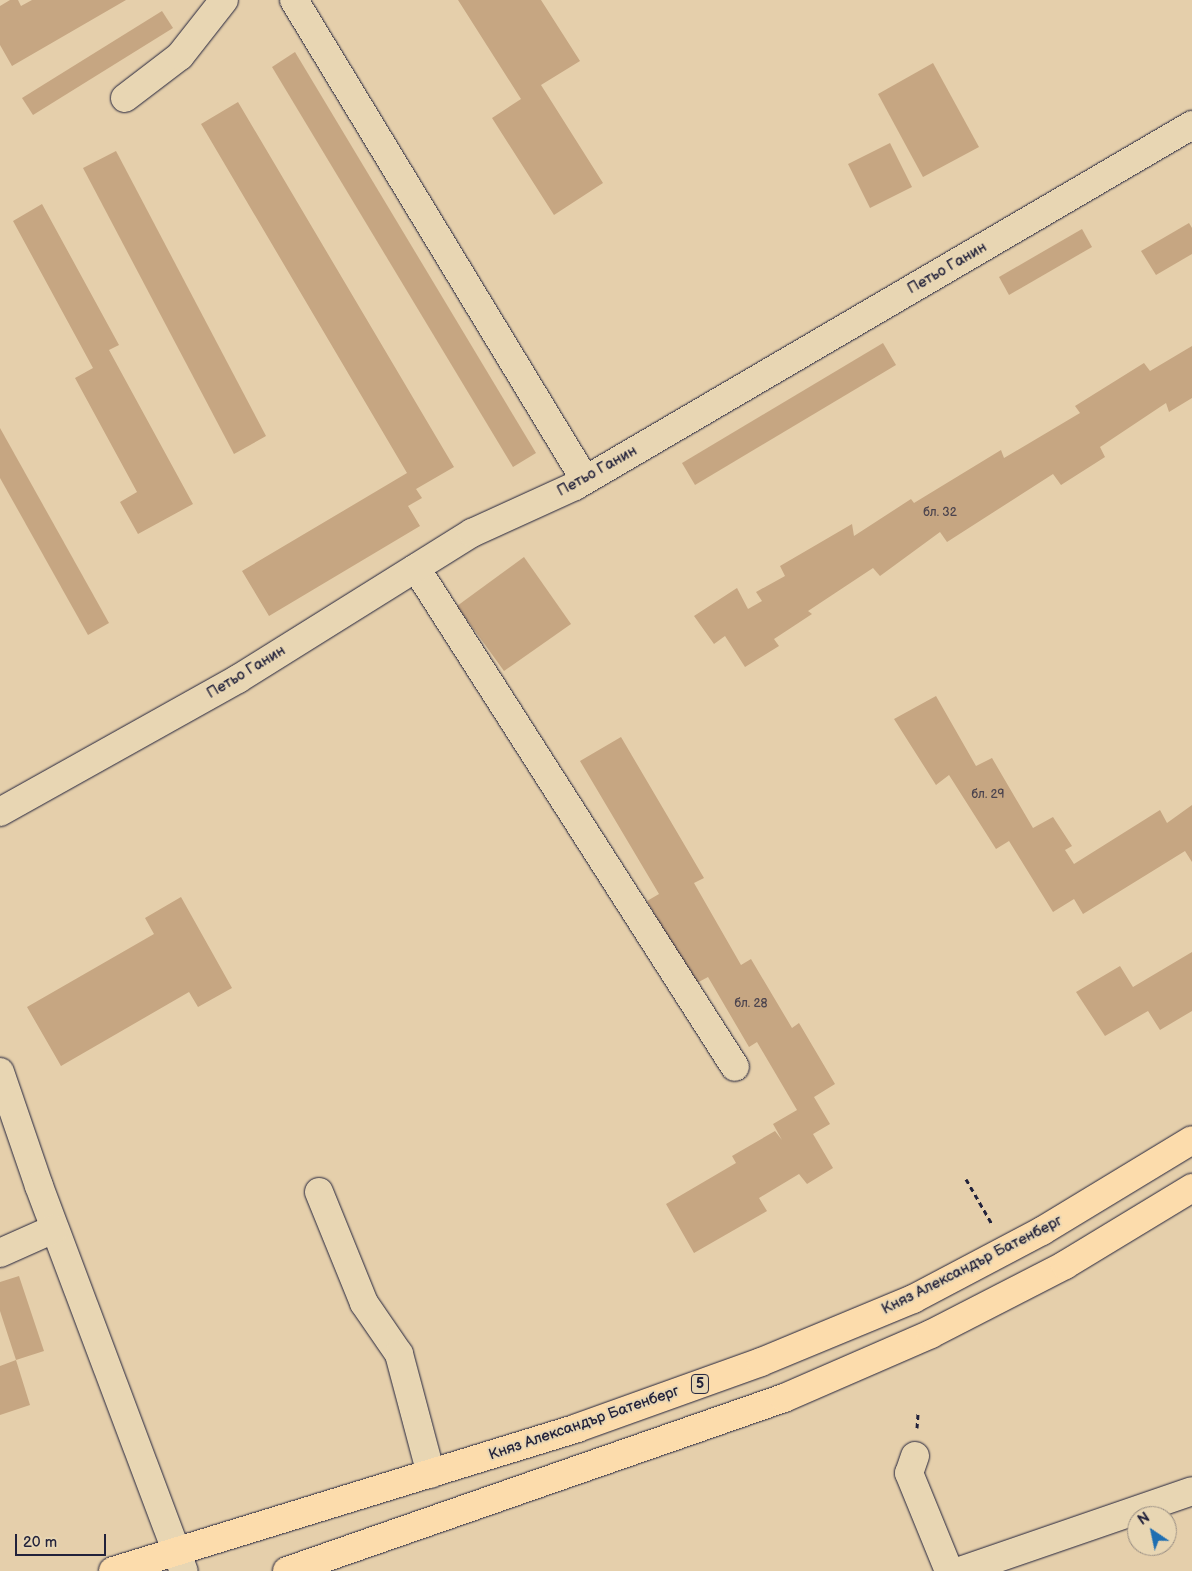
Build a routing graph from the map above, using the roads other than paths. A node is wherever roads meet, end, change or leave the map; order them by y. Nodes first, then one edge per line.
1 (224, 0) edge
2 (294, 0) edge
3 (125, 98) dead end
4 (1192, 125) edge
5 (585, 480) junction
6 (416, 568) junction
7 (0, 812) edge
8 (735, 1067) dead end
9 (0, 1072) edge
10 (1192, 1140) edge
11 (1192, 1188) edge
12 (318, 1192) dead end
13 (54, 1229) junction
14 (0, 1253) edge
15 (915, 1456) dead end
16 (431, 1474) junction
17 (1192, 1491) edge
18 (180, 1562) edge
19 (113, 1571) edge
20 (286, 1571) edge
21 (949, 1571) edge
22 (960, 1571) edge

1 - 3 street
2 - 5 street
4 - 5 street, Петьо Ганин
5 - 6 street, Петьо Ганин
6 - 7 street, Петьо Ганин
6 - 8 street
9 - 13 street
10 - 16 main road, Княз Александър Батенберг / 5
11 - 20 main road
12 - 16 street
13 - 14 street
13 - 18 street
15 - 21 street
16 - 18 main road, Княз Александър Батенберг / 5
17 - 22 street
18 - 19 main road, Княз Александър Батенберг / 5

